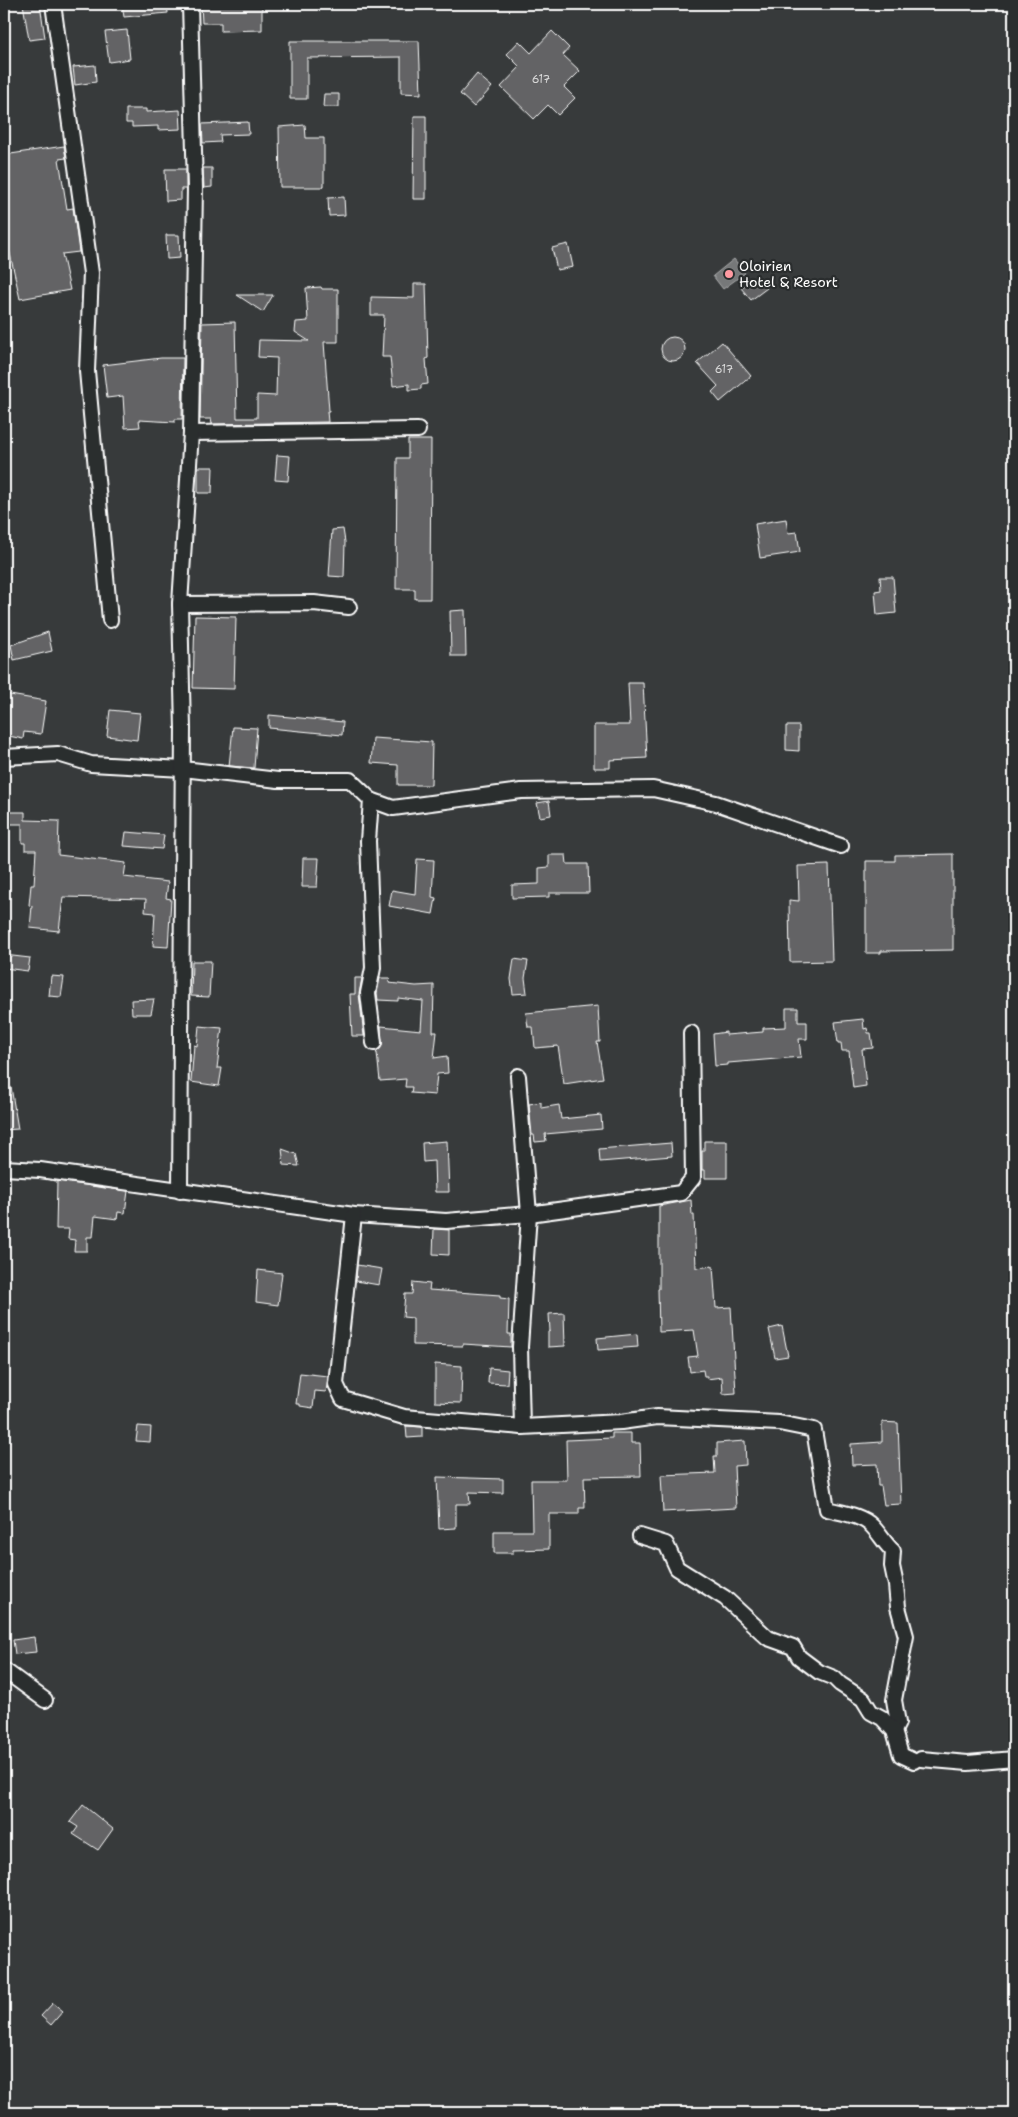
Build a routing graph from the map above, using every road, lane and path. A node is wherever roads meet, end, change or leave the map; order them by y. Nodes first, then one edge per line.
1 (53, 4) edge
2 (190, 4) edge
3 (418, 430) dead end
4 (191, 433) junction
5 (180, 604) junction
6 (349, 607) dead end
7 (110, 620) dead end
8 (4, 757) edge
9 (182, 769) junction
10 (371, 800) junction
11 (841, 846) dead end
12 (691, 1033) dead end
13 (374, 1043) dead end
14 (518, 1076) dead end
15 (4, 1168) edge
16 (180, 1191) junction
17 (529, 1214) junction
18 (354, 1215) junction
19 (522, 1427) junction
20 (640, 1536) dead end
21 (4, 1670) edge
22 (45, 1700) dead end
23 (894, 1731) junction
24 (1014, 1759) edge

1 - 7 street
2 - 4 street
3 - 4 street
4 - 5 street
5 - 6 street
5 - 9 street
8 - 9 street
9 - 10 street
9 - 16 street
10 - 11 street
10 - 13 street
12 - 17 street
14 - 17 street
15 - 16 street
16 - 18 street
17 - 18 street
17 - 19 street
18 - 19 street
19 - 23 street
20 - 23 street
21 - 22 street
23 - 24 street

